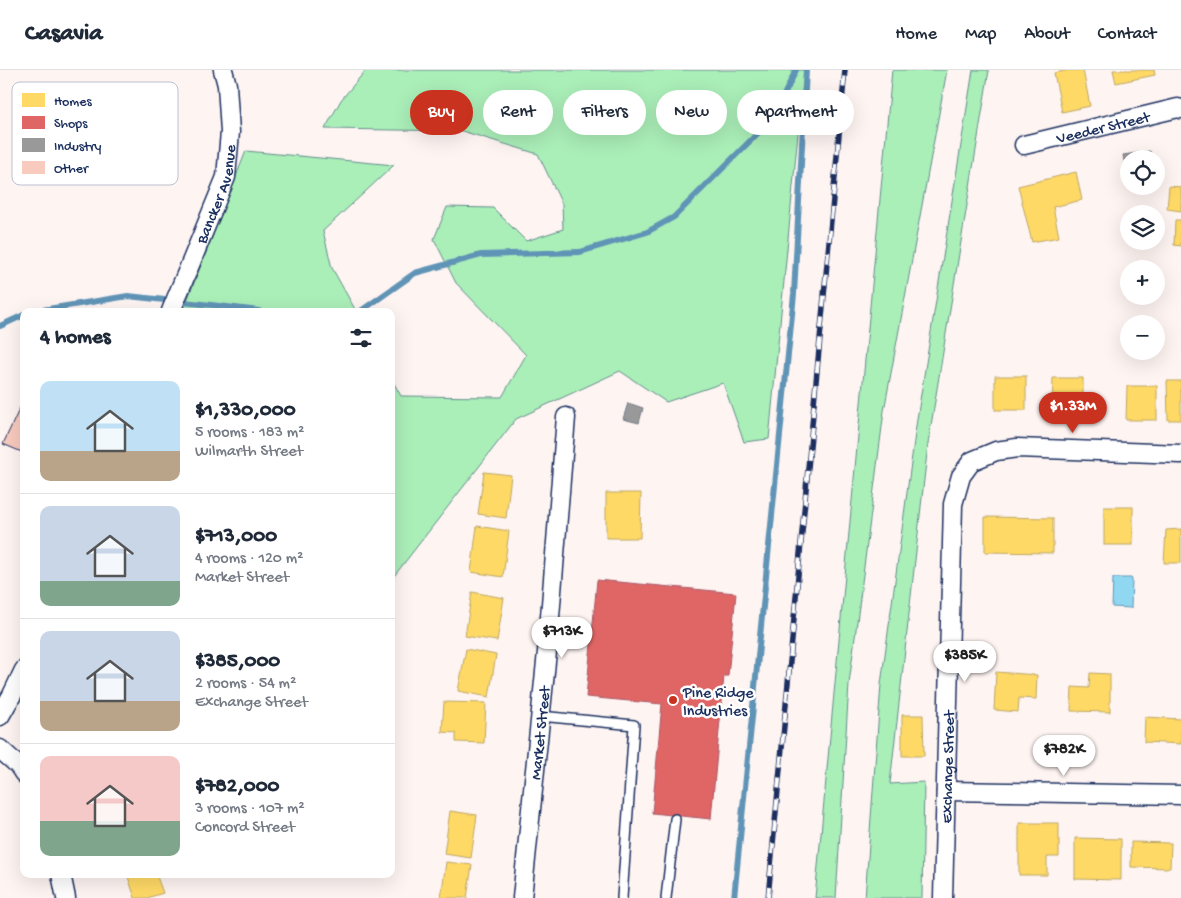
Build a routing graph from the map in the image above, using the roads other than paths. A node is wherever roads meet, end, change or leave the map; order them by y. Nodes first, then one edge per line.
1 (223, 70) edge
2 (1181, 109) edge
3 (1024, 145) dead end
4 (172, 308) edge
5 (566, 416) dead end
6 (1181, 454) edge
7 (20, 679) edge
8 (0, 716) edge
9 (540, 716) junction
10 (0, 749) edge
11 (20, 768) edge
12 (946, 791) junction
13 (1181, 795) edge
14 (675, 819) dead end
15 (62, 878) edge
16 (66, 898) edge
17 (522, 898) edge
18 (622, 898) edge
19 (666, 898) edge
20 (942, 898) edge

1 - 4 street, Bancker Avenue
2 - 3 street, Veeder Street
5 - 9 street, Market Street
6 - 12 street, Exchange Street
7 - 8 street
9 - 17 street, Market Street
9 - 18 lane
10 - 11 street
12 - 13 street
12 - 20 street, Exchange Street
14 - 19 lane
15 - 16 street

